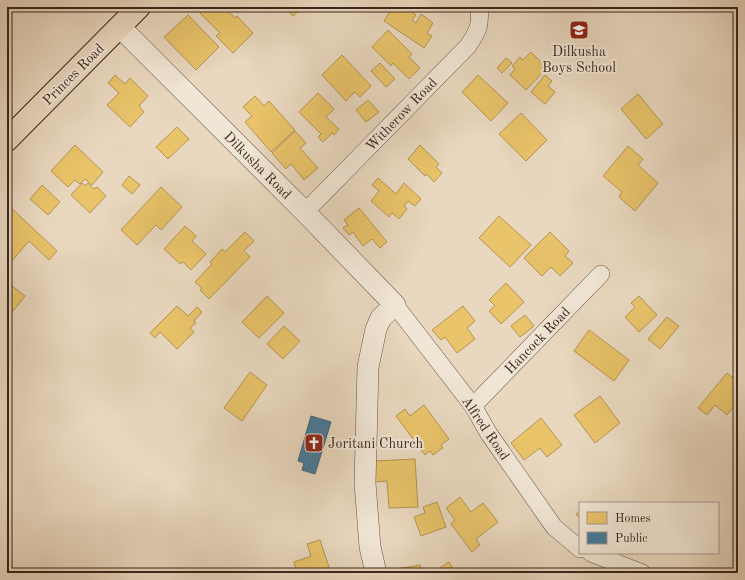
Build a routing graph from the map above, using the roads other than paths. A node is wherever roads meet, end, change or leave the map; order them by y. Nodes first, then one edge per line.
1 (139, 7) edge
2 (479, 7) edge
3 (120, 27) junction
4 (7, 140) edge
5 (306, 212) junction
6 (601, 274) dead end
7 (394, 305) junction
8 (473, 406) junction
9 (579, 548) edge
10 (594, 554) edge
11 (376, 573) edge
12 (642, 573) edge

1 - 3 main road, Princes Road
2 - 5 street, Witherow Road
3 - 4 main road, Princes Road
3 - 5 street, Dilkusha Road
5 - 7 street, Dilkusha Road
6 - 8 street, Hancock Road
7 - 8 street, Alfred Road
7 - 11 street
8 - 9 street, Alfred Road
10 - 12 street

